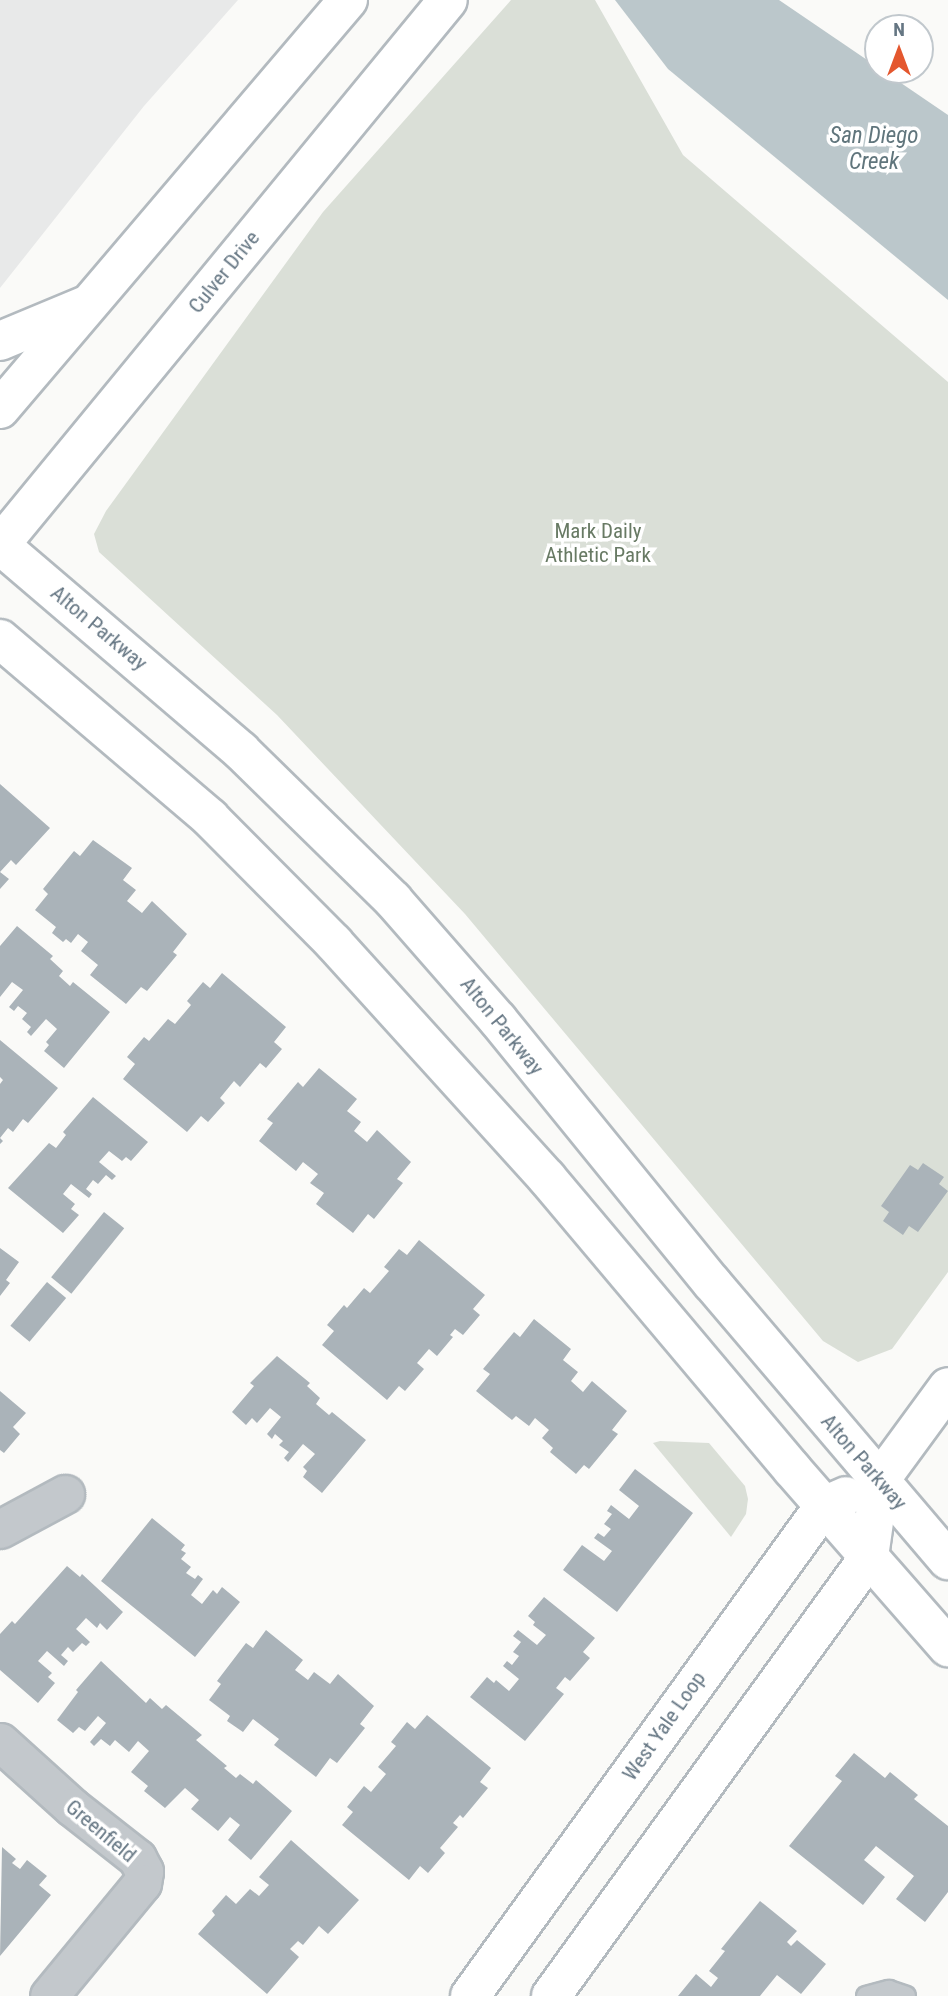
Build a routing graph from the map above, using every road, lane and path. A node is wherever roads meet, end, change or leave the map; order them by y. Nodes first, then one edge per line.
1 (348, 0) edge
2 (448, 0) edge
3 (86, 305) junction
4 (0, 341) edge
5 (0, 409) edge
6 (0, 545) edge
7 (0, 639) edge
8 (948, 1387) edge
9 (880, 1480) junction
10 (65, 1494) dead end
11 (824, 1506) junction
12 (0, 1529) edge
13 (869, 1557) junction
14 (948, 1560) edge
15 (948, 1647) edge
16 (0, 1742) edge
17 (49, 1996) edge
18 (470, 1996) edge
19 (551, 1996) edge
20 (866, 1996) edge
21 (906, 1996) edge

1 - 3 main road
2 - 6 main road, Culver Drive
3 - 4 main road
3 - 5 main road
6 - 9 main road, Alton Parkway
7 - 11 main road
8 - 9 main road, West Yale Loop
9 - 11 main road, West Yale Loop
9 - 13 main road, West Yale Loop
9 - 14 main road, Alton Parkway
10 - 12 street
11 - 13 main road
11 - 18 main road, West Yale Loop
13 - 15 main road
13 - 19 main road, West Yale Loop
16 - 17 street, Greenfield
20 - 21 lane

